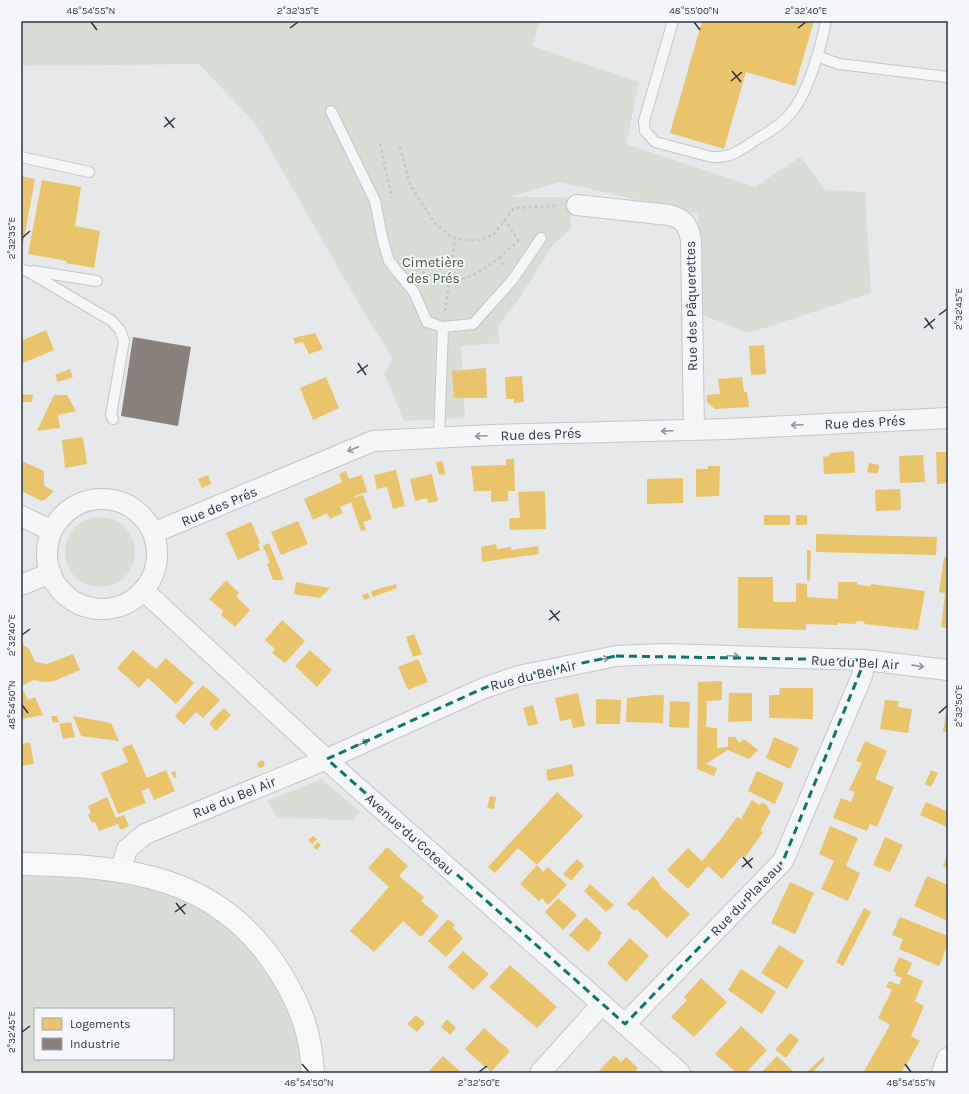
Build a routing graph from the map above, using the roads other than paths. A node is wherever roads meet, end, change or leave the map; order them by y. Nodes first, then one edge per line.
1 (673, 21) edge
2 (826, 21) edge
3 (819, 57) junction
4 (948, 76) edge
5 (331, 111) dead end
6 (21, 156) edge
7 (89, 172) dead end
8 (577, 206) road end
9 (541, 238) dead end
10 (24, 270) edge
11 (97, 281) dead end
12 (443, 327) junction
13 (948, 418) edge
14 (113, 419) dead end
15 (694, 430) junction
16 (439, 438) junction
17 (21, 516) edge
18 (52, 531) junction
19 (153, 533) junction
20 (51, 573) junction
21 (21, 586) edge
22 (144, 590) junction
23 (865, 660) junction
24 (948, 670) edge
25 (327, 759) junction
26 (21, 864) edge
27 (121, 870) junction
28 (602, 1004) junction
29 (626, 1024) junction
30 (948, 1059) edge
31 (313, 1073) edge
32 (540, 1073) edge
33 (680, 1073) edge
34 (943, 1073) edge

1 - 3 lane
2 - 3 lane
3 - 4 lane
5 - 12 lane
6 - 7 lane
8 - 15 street, Rue des Pâquerettes
9 - 12 lane
10 - 11 lane
10 - 14 lane
12 - 16 lane
13 -> 15 street, Rue des Prés
15 -> 16 street, Rue des Prés
16 -> 19 street, Rue des Prés
17 - 18 street
18 - 19 street
18 - 20 street
19 - 22 street
20 - 21 street
20 - 22 street
22 - 25 street, Avenue du Coteau
23 -> 24 street, Rue du Bel Air
25 -> 23 street, Rue du Bel Air
23 - 29 street, Rue du Plateau
25 - 27 street, Rue du Bel Air
25 - 28 street, Avenue du Coteau
26 - 27 main road
27 - 31 main road
28 - 29 street, Avenue du Coteau
28 - 32 street
29 - 33 street, Avenue du Coteau
30 - 34 street

